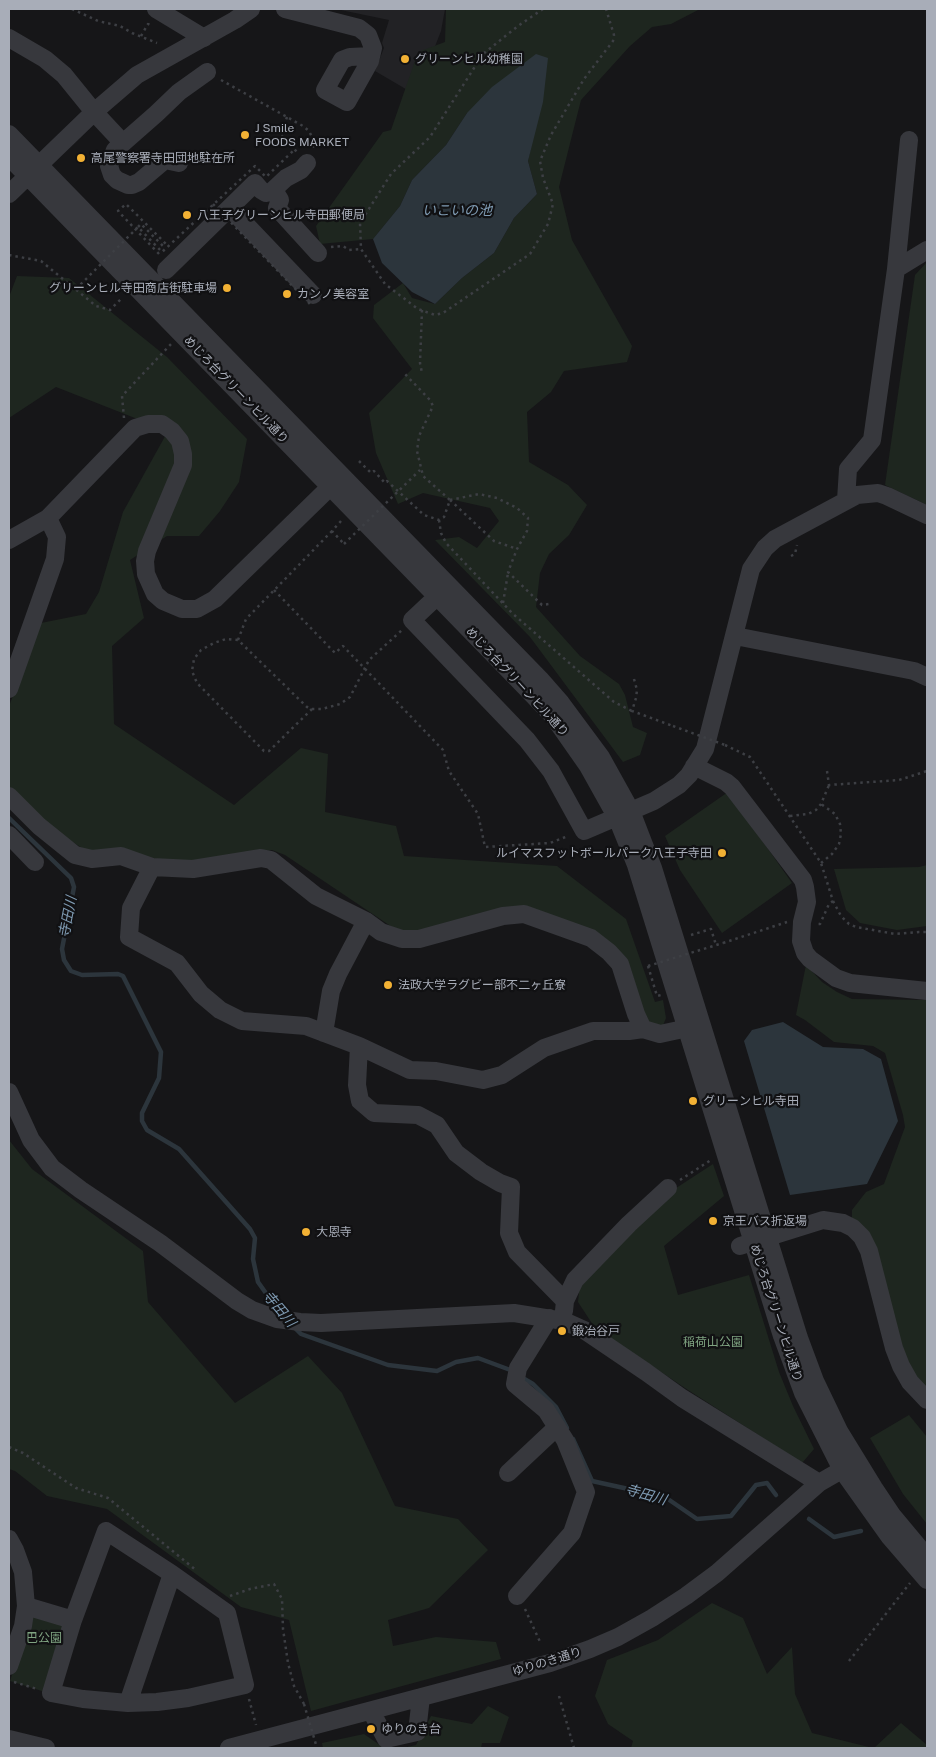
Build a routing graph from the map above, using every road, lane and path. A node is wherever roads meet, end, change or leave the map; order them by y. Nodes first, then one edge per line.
1 (72, 9) edge
2 (251, 9) edge
3 (285, 9) edge
4 (543, 9) edge
5 (606, 9) edge
6 (154, 17) edge
7 (141, 36) junction
8 (9, 38) edge
9 (204, 38) junction
10 (157, 43) dead end
11 (371, 56) dead end
12 (206, 72) joint
13 (94, 112) junction
14 (287, 118) junction
15 (9, 134) edge
16 (909, 140) dead end
17 (123, 143) junction
18 (294, 150) junction
19 (9, 157) edge
20 (179, 163) dead end
21 (307, 163) junction
22 (33, 171) junction
23 (274, 190) junction
24 (9, 194) edge
25 (222, 206) junction
26 (138, 227) junction
27 (168, 246) junction
28 (361, 249) junction
29 (927, 250) edge
30 (168, 251) dead end
31 (318, 253) joint
32 (9, 254) edge
33 (164, 263) joint
34 (896, 269) junction
35 (76, 289) junction
36 (122, 298) dead end
37 (312, 300) joint
38 (422, 310) junction
39 (174, 341) dead end
40 (422, 373) dead end
41 (405, 374) dead end
42 (122, 396) dead end
43 (359, 461) dead end
44 (420, 470) junction
45 (336, 482) junction
46 (398, 491) junction
47 (450, 500) junction
48 (846, 500) junction
49 (927, 514) edge
50 (48, 518) junction
51 (344, 518) dead end
52 (439, 520) junction
53 (332, 531) junction
54 (9, 540) edge
55 (517, 549) junction
56 (795, 554) dead end
57 (791, 556) dead end
58 (508, 572) junction
59 (274, 590) junction
60 (442, 591) junction
61 (503, 603) junction
62 (549, 604) dead end
63 (412, 620) junction
64 (735, 636) junction
65 (238, 640) junction
66 (364, 669) junction
67 (927, 677) edge
68 (634, 679) dead end
69 (9, 689) edge
70 (312, 709) junction
71 (632, 711) junction
72 (694, 766) junction
73 (827, 771) dead end
74 (927, 772) edge
75 (829, 784) junction
76 (9, 796) edge
77 (821, 804) junction
78 (624, 814) junction
79 (790, 816) junction
80 (584, 830) junction
81 (9, 835) edge
82 (35, 862) dead end
83 (821, 863) junction
84 (152, 866) junction
85 (833, 901) junction
86 (366, 921) junction
87 (787, 922) dead end
88 (810, 925) dead end
89 (927, 932) edge
90 (691, 935) dead end
91 (716, 945) junction
92 (927, 991) edge
93 (664, 994) dead end
94 (695, 1027) junction
95 (643, 1029) junction
96 (324, 1033) junction
97 (359, 1046) junction
98 (9, 1092) edge
99 (715, 1158) dead end
100 (668, 1188) joint
101 (753, 1242) junction
102 (565, 1301) junction
103 (556, 1320) junction
104 (927, 1400) edge
105 (558, 1427) junction
106 (9, 1447) edge
107 (849, 1466) junction
108 (508, 1473) dead end
109 (818, 1482) junction
110 (9, 1539) edge
111 (924, 1570) edge
112 (200, 1573) dead end
113 (172, 1574) junction
114 (517, 1596) joint
115 (226, 1597) dead end
116 (26, 1606) junction
117 (74, 1620) junction
118 (541, 1644) dead end
119 (850, 1661) dead end
120 (9, 1666) edge
121 (9, 1680) edge
122 (245, 1685) junction
123 (51, 1693) junction
124 (559, 1696) dead end
125 (421, 1697) junction
126 (128, 1703) junction
127 (371, 1711) junction
128 (257, 1728) dead end
129 (9, 1739) edge
130 (46, 1748) edge
131 (236, 1748) edge
132 (317, 1748) edge
133 (574, 1748) edge

1 - 7 path
2 - 9 street
3 - 11 street
4 - 28 path
5 - 38 path
6 - 7 path
6 - 9 street
7 - 10 path
8 - 13 street
9 - 13 street
12 - 14 path
12 - 17 street
13 - 17 street
13 - 22 street
14 - 18 path
14 - 21 path
15 - 22 street, めじろ台グリーンヒル通り
16 - 34 street
17 - 20 street
18 - 21 path
18 - 25 path, bridge
19 - 22 street, めじろ台グリーンヒル通り
21 - 23 street
22 - 24 street
22 - 45 street, めじろ台グリーンヒル通り
23 - 25 street
23 - 31 street
25 - 27 path, bridge
25 - 33 street
25 - 37 street
25 - 37 path, bridge
26 - 27 path, bridge
26 - 30 path
26 - 35 path, bridge
27 - 33 path, bridge
28 - 31 path
28 - 38 path
29 - 34 street
32 - 35 path
34 - 48 street
35 - 36 path
38 - 40 path
39 - 42 path
41 - 44 path
43 - 46 path
44 - 46 path, bridge
44 - 47 path
45 - 50 street
45 - 60 street, めじろ台グリーンヒル通り
46 - 52 path
46 - 53 path, bridge
47 - 52 path
47 - 55 path
47 - 55 path
48 - 49 street
48 - 64 street
50 - 54 street
50 - 69 street
51 - 53 path
52 - 61 path
53 - 59 path
55 - 58 path
56 - 57 path
58 - 61 path
58 - 62 path
59 - 65 path
59 - 66 path
60 - 63 street
60 - 78 street, めじろ台グリーンヒル通り
61 - 71 path
63 - 66 path
63 - 80 street
64 - 67 street
64 - 72 street
65 - 70 path
65 - 70 path
66 - 70 path
66 - 80 path
68 - 71 path
71 - 79 path, bridge
72 - 78 street
72 - 92 street
73 - 75 path
74 - 75 path
75 - 77 path
76 - 84 street
77 - 79 path
77 - 83 path
78 - 80 street
78 - 94 street, めじろ台グリーンヒル通り
79 - 83 path
81 - 82 street
83 - 85 path
84 - 86 street
84 - 96 street
85 - 88 path
85 - 89 path
86 - 95 street
86 - 96 street
87 - 91 path, bridge
90 - 91 path
91 - 93 path, bridge
94 - 95 street
94 - 101 street, めじろ台グリーンヒル通り
95 - 97 street
96 - 97 street
97 - 102 street
98 - 103 street
99 - 100 path
100 - 102 street
101 - 104 street
101 - 107 street, めじろ台グリーンヒル通り
102 - 103 street
103 - 105 street
103 - 109 street
105 - 108 street
105 - 114 street
106 - 112 path
107 - 109 street, ゆりのき通り
107 - 111 street, めじろ台グリーンヒル通り
109 - 125 street, ゆりのき通り
110 - 116 street
111 - 119 path
113 - 117 street
113 - 122 street
113 - 126 street
114 - 118 path
115 - 132 path, bridge
116 - 117 street
116 - 120 street
117 - 123 street
121 - 123 path
122 - 126 street
122 - 128 path
123 - 126 street
124 - 133 path
125 - 127 street, ゆりのき通り
125 - 127 street
127 - 131 street, ゆりのき通り
129 - 130 street

